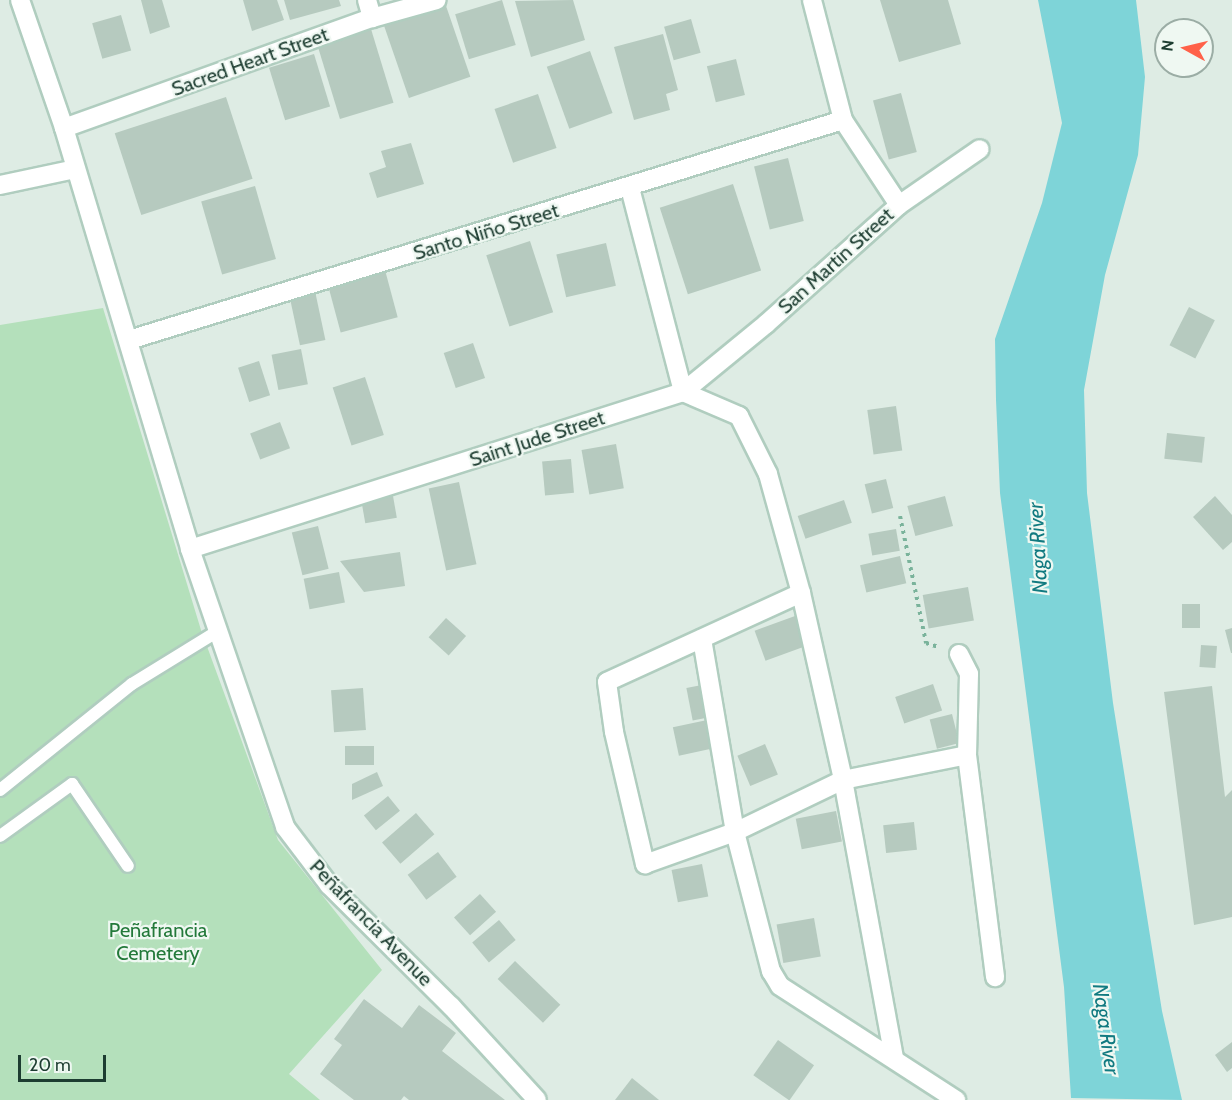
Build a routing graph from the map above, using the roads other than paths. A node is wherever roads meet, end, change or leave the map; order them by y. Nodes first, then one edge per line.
1 (20, 0) edge
2 (368, 0) edge
3 (437, 0) edge
4 (812, 0) edge
5 (372, 18) junction
6 (843, 120) junction
7 (64, 128) junction
8 (980, 149) dead end
9 (75, 169) junction
10 (0, 185) edge
11 (630, 188) junction
12 (899, 205) junction
13 (129, 340) junction
14 (683, 392) junction
15 (190, 549) junction
16 (801, 593) junction
17 (218, 631) junction
18 (702, 639) junction
19 (959, 654) road end
20 (967, 755) junction
21 (843, 780) junction
22 (0, 790) edge
23 (735, 832) junction
24 (0, 836) edge
25 (128, 866) dead end
26 (995, 977) dead end
27 (894, 1058) junction
28 (537, 1100) edge
29 (956, 1100) edge

1 - 7 street, Peñafrancia Avenue
2 - 5 street
3 - 5 street, Sacred Heart Street
4 - 6 street, San Martin Street
5 - 7 street, Sacred Heart Street
6 - 11 street, Santo Niño Street
6 - 12 street, San Martin Street
7 - 9 street, Peñafrancia Avenue
8 - 12 street
9 - 10 street
9 - 13 street, Peñafrancia Avenue
11 - 13 street, Santo Niño Street
11 - 14 street
12 - 14 street, San Martin Street
13 - 15 street, Peñafrancia Avenue
14 - 15 street, Saint Jude Street
14 - 16 street
15 - 17 street, Peñafrancia Avenue
16 - 18 street
16 - 21 street
17 - 22 lane
17 - 28 street, Peñafrancia Avenue
18 - 23 street
18 - 23 street
19 - 20 street
20 - 21 street
20 - 26 street
21 - 23 street
21 - 27 street
23 - 27 street
24 - 25 lane
27 - 29 street

